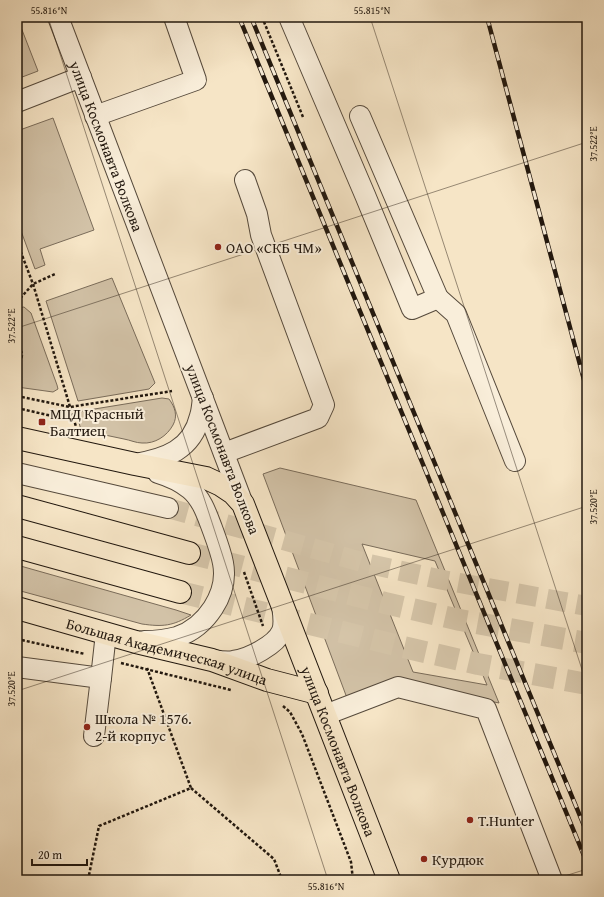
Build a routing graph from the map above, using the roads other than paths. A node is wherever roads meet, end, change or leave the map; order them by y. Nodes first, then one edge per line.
1 (58, 17) edge
2 (174, 17) edge
3 (289, 17) edge
4 (81, 77) junction
5 (17, 102) edge
6 (95, 116) junction
7 (360, 116) dead end
8 (245, 180) dead end
9 (438, 298) junction
10 (203, 397) junction
11 (17, 438) edge
12 (224, 453) junction
13 (515, 461) dead end
14 (135, 464) junction
15 (17, 473) edge
16 (243, 504) junction
17 (17, 506) edge
18 (168, 508) tunnel mouth
19 (17, 547) edge
20 (189, 553) tunnel mouth
21 (180, 592) tunnel mouth
22 (281, 599) junction
23 (17, 608) edge
24 (106, 633) junction
25 (136, 642) junction
26 (212, 660) junction
27 (17, 668) edge
28 (101, 678) junction
29 (317, 693) junction
30 (325, 715) junction
31 (94, 736) dead end
32 (389, 880) edge
33 (552, 880) edge

1 - 4 street, улица Космонавта Волкова
2 - 6 street
3 - 9 street
4 - 5 street
4 - 6 street, улица Космонавта Волкова
6 - 10 street, улица Космонавта Волкова
7 - 9 street
8 - 12 street
9 - 13 street
10 - 12 street, улица Космонавта Волкова
10 - 14 street
11 - 14 main road
12 - 16 street, улица Космонавта Волкова
14 - 16 main road
14 - 25 street
15 - 18 street
16 - 22 main road, улица Космонавта Волкова
17 - 20 main road
19 - 21 main road
22 - 26 street
22 - 29 main road, улица Космонавта Волкова
23 - 24 main road, Большая Академическая улица
24 - 25 main road, Большая Академическая улица
24 - 28 street
25 - 26 main road, Большая Академическая улица
26 - 29 main road, Большая Академическая улица
27 - 28 street
28 - 31 street
29 - 30 main road, улица Космонавта Волкова
30 - 32 main road, улица Космонавта Волкова
30 - 33 street

